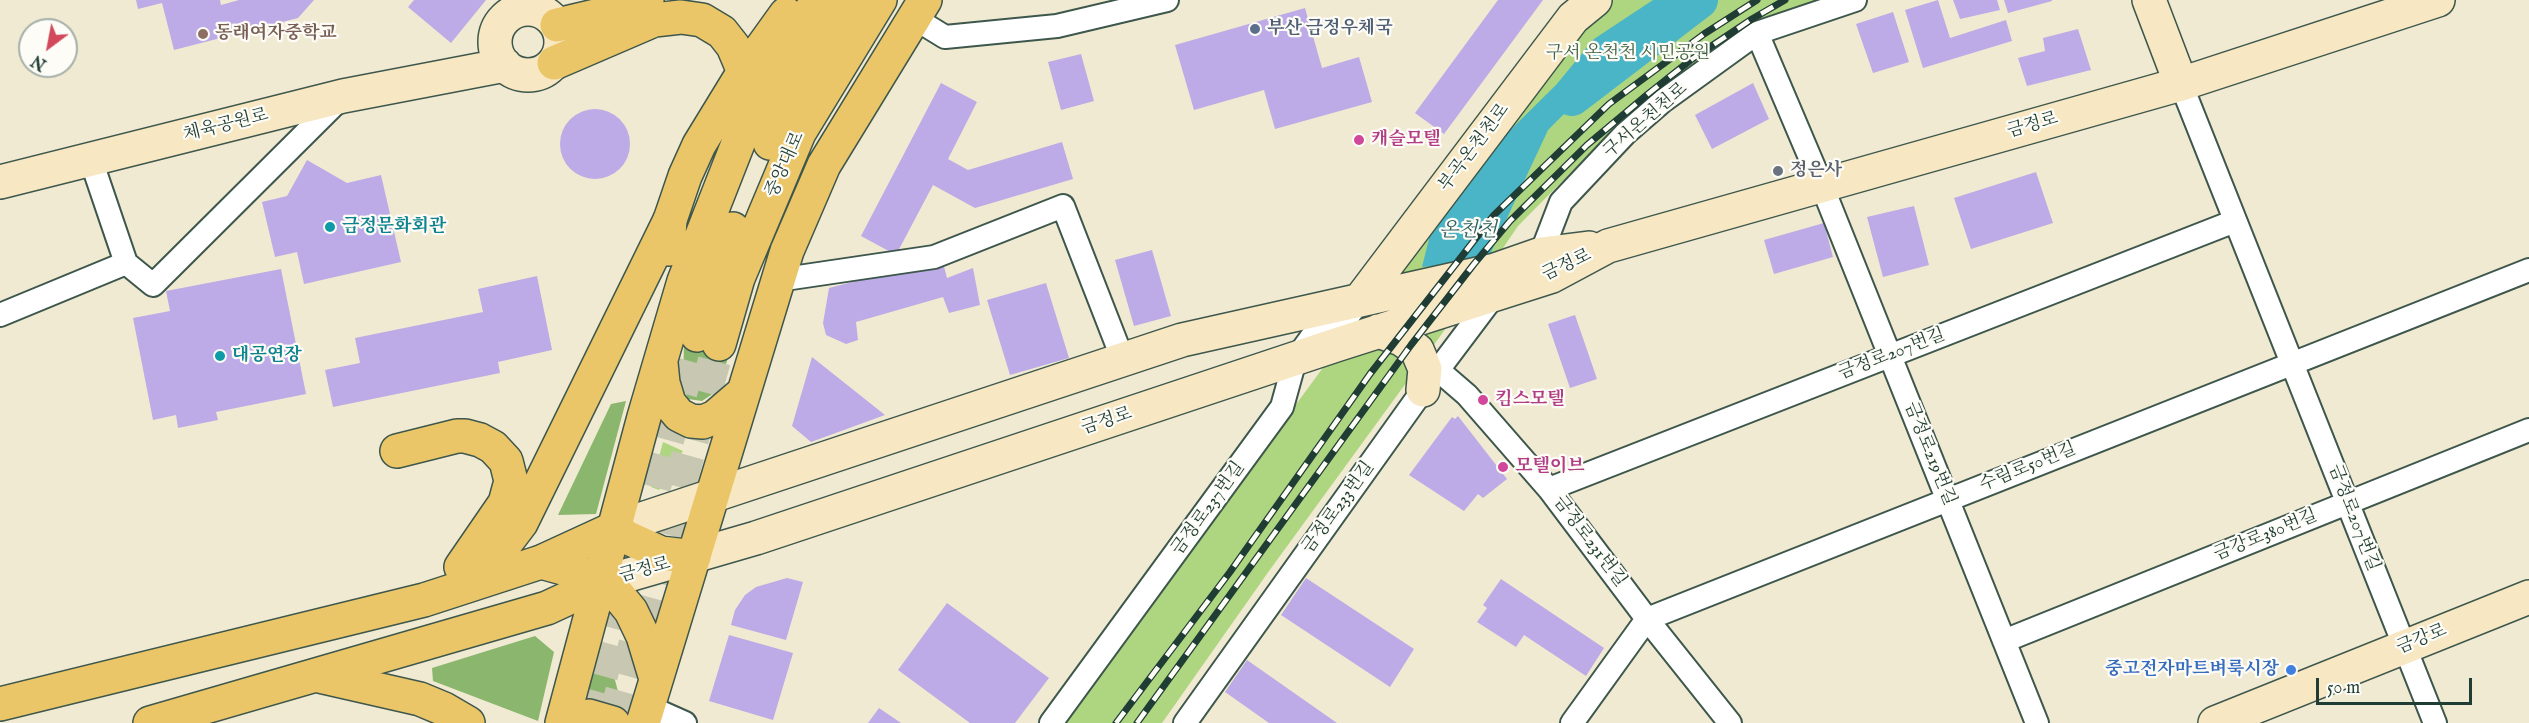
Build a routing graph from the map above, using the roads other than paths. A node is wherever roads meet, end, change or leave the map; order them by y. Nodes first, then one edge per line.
1 (647, 0) edge
2 (795, 0) edge
3 (818, 0) edge
4 (849, 0) edge
5 (880, 0) edge
6 (1167, 0) edge
7 (1595, 0) edge
8 (1855, 0) edge
9 (2149, 0) edge
10 (2438, 0) edge
11 (919, 9) edge
12 (546, 11) edge
13 (1757, 33) junction
14 (500, 53) junction
15 (554, 63) junction
16 (744, 72) junction
17 (2181, 84) junction
18 (343, 96) junction
19 (91, 160) junction
20 (0, 182) edge
21 (1822, 186) junction
22 (670, 220) junction
23 (2235, 221) junction
24 (1608, 246) junction
25 (1541, 254) junction
26 (126, 263) junction
27 (2529, 270) edge
28 (778, 280) junction
29 (1487, 288) junction
30 (1365, 298) junction
31 (0, 315) edge
32 (1378, 331) junction
33 (1890, 356) junction
34 (661, 359) junction
35 (1123, 360) junction
36 (1295, 360) junction
37 (2293, 363) junction
38 (1430, 380) junction
39 (743, 393) junction
40 (2529, 430) edge
41 (397, 451) dead end
42 (1549, 489) junction
43 (714, 495) junction
44 (1947, 500) junction
45 (2347, 503) junction
46 (615, 528) junction
47 (694, 557) junction
48 (541, 562) junction
49 (601, 583) junction
50 (2529, 597) edge
51 (424, 600) junction
52 (1647, 619) junction
53 (2004, 641) junction
54 (2404, 647) junction
55 (192, 658) junction
56 (314, 675) junction
57 (0, 681) edge
58 (650, 703) edge
59 (0, 704) edge
60 (0, 721) edge
61 (150, 723) edge
62 (468, 723) edge
63 (562, 723) edge
64 (574, 723) edge
65 (613, 723) edge
66 (685, 723) edge
67 (1051, 723) edge
68 (1185, 723) edge
69 (1572, 723) edge
70 (1730, 723) edge
71 (2037, 723) edge
72 (2215, 723) edge
73 (2435, 723) edge

1 - 12 main road
2 - 16 main road
3 - 34 main road
4 - 5 main road, 중앙대로
6 - 11 street
7 - 30 main road, 부곡온천천로
8 - 13 street, 구서온천천로
9 - 17 main road
10 - 17 main road, 금정로
11 - 28 main road
12 - 14 main road
12 - 15 main road
13 - 21 street, 금정로219번길
13 - 25 street, 구서온천천로
14 - 15 main road
14 - 18 main road, 체육공원로
15 - 16 main road
16 - 22 main road
17 - 21 main road, 금정로
17 - 23 street, 금정로207번길
18 - 19 main road, 체육공원로
18 - 26 street
19 - 20 main road, 체육공원로
19 - 26 street
21 - 24 main road, 금정로
21 - 33 street, 금정로219번길
22 - 34 main road
22 - 51 main road
23 - 33 street, 금정로207번길
23 - 37 street, 금정로207번길
24 - 25 main road, 금정로
24 - 29 main road, 금정로
25 - 29 main road, 금정로
26 - 31 street
27 - 37 street, 수림로50번길
28 - 35 street
28 - 39 main road
29 - 30 main road, 금정로
29 - 32 main road, 금정로
29 - 38 street, 금정로233번길
30 - 35 main road, 금정로
30 - 36 street, 금정로237번길
32 - 36 main road, 금정로
32 - 38 main road
33 - 42 street, 금정로207번길
33 - 44 street, 금정로219번길
34 - 39 main road
34 - 46 main road
35 - 43 main road, 금정로
36 - 47 main road, 금정로
36 - 67 street, 금정로237번길
37 - 44 street, 수림로50번길
37 - 45 street, 금정로207번길
38 - 42 street, 금정로231번길
38 - 68 street, 금정로233번길
39 - 43 main road
40 - 45 street, 금강로380번길
41 - 51 main road
42 - 52 street, 금정로231번길
43 - 46 main road, 금정로
43 - 47 main road
44 - 52 street, 수림로50번길
44 - 53 street, 금정로219번길
45 - 53 street, 금강로380번길
45 - 54 street, 금정로207번길
46 - 47 main road
46 - 48 main road
46 - 49 main road
47 - 49 main road, 금정로
47 - 58 main road
48 - 49 main road
48 - 51 main road
49 - 56 main road
49 - 58 main road
49 - 63 main road
50 - 54 main road, 금강로
51 - 55 main road
52 - 69 street
52 - 70 street, 금정로231번길
53 - 71 street, 금정로219번길
54 - 72 main road, 금강로
54 - 73 street, 금정로207번길
55 - 57 main road
55 - 59 main road
55 - 60 main road
56 - 61 main road
56 - 62 main road
58 - 66 street
64 - 65 main road

